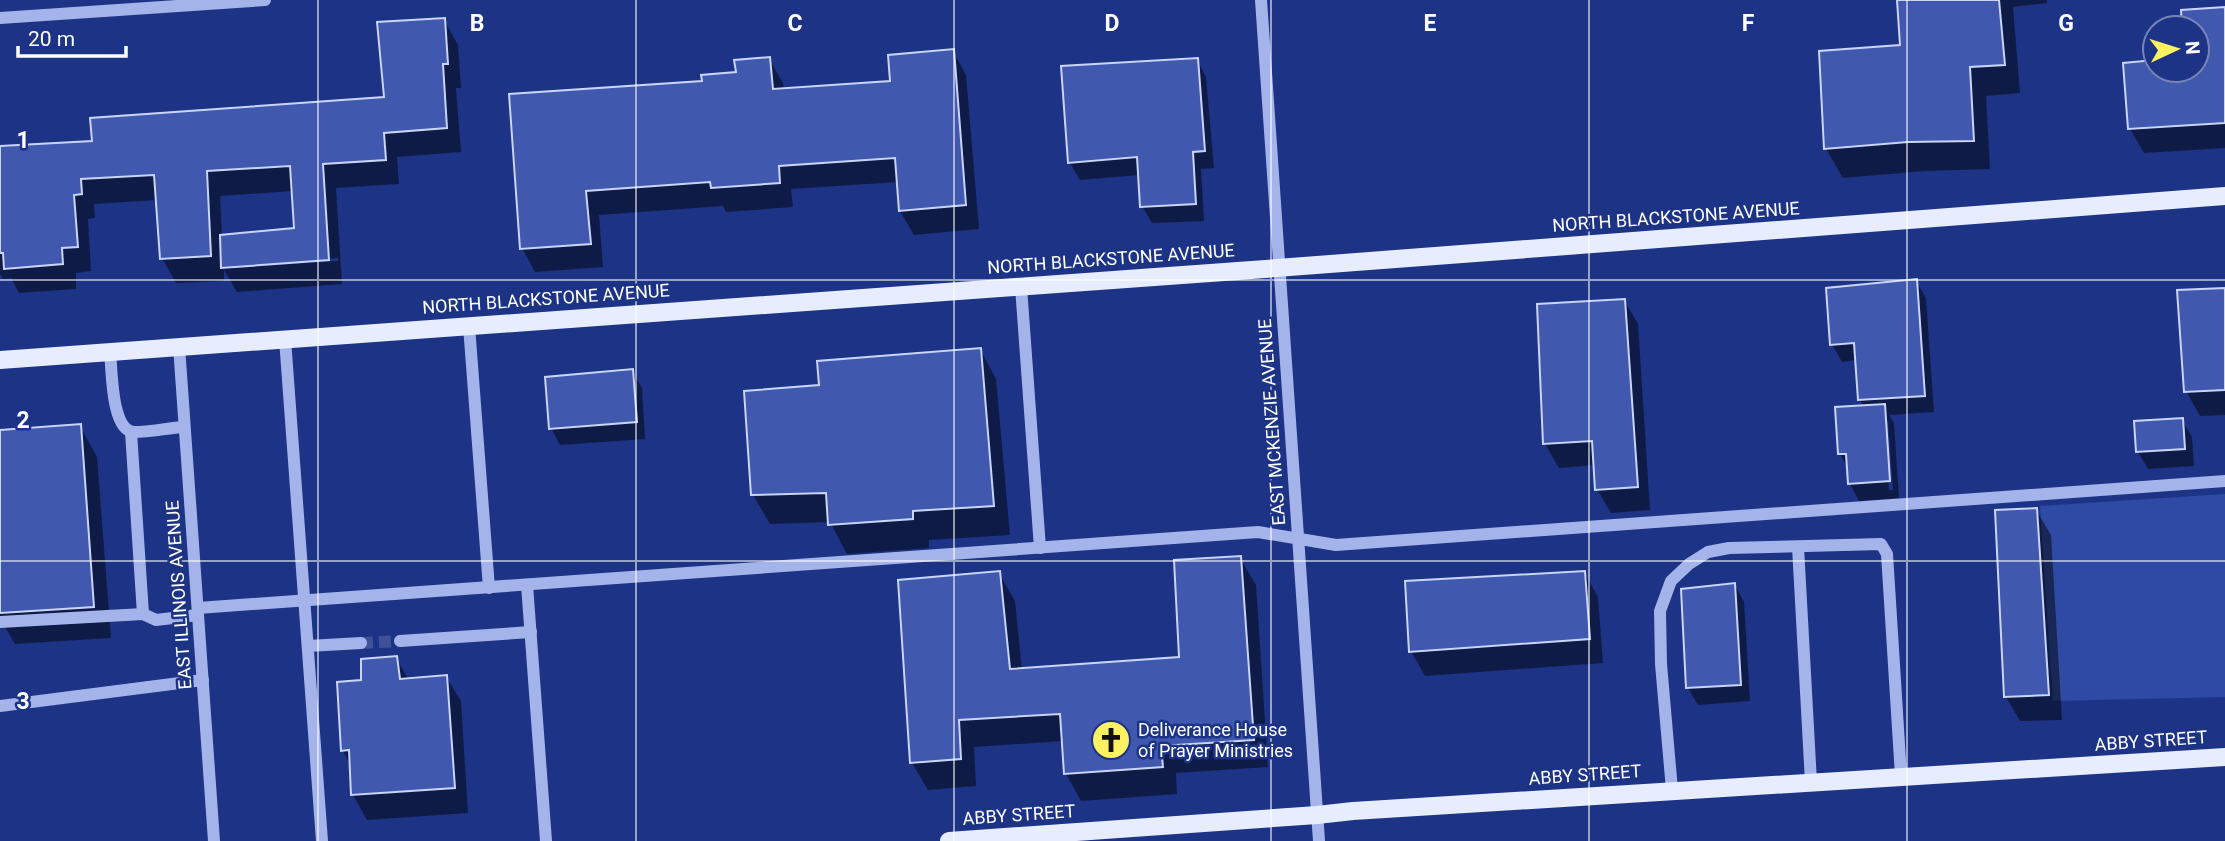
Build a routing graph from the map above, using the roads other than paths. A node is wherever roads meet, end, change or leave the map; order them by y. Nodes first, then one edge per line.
1 (265, 0) edge
2 (1261, 0) edge
3 (0, 18) edge
4 (2225, 196) edge
5 (1279, 268) junction
6 (1021, 286) junction
7 (469, 326) junction
8 (285, 338) junction
9 (179, 346) junction
10 (110, 351) junction
11 (0, 360) edge
12 (184, 427) junction
13 (131, 432) junction
14 (2225, 481) edge
15 (1298, 538) junction
16 (1798, 547) junction
17 (1040, 548) junction
18 (527, 585) junction
19 (489, 588) junction
20 (305, 601) junction
21 (198, 612) junction
22 (143, 614) junction
23 (0, 622) edge
24 (531, 632) junction
25 (400, 641) tunnel mouth
26 (361, 643) tunnel mouth
27 (308, 646) junction
28 (203, 680) junction
29 (0, 706) edge
30 (2225, 757) edge
31 (1901, 776) junction
32 (1811, 782) junction
33 (1671, 790) junction
34 (1317, 815) junction
35 (214, 841) edge
36 (322, 841) edge
37 (546, 841) edge
38 (948, 841) edge
39 (1319, 841) edge

1 - 3 street
2 - 5 street, EAST MCKENZIE AVENUE
4 - 5 main road, NORTH BLACKSTONE AVENUE
5 - 6 main road, NORTH BLACKSTONE AVENUE
5 - 15 street, EAST MCKENZIE AVENUE
6 - 7 main road, NORTH BLACKSTONE AVENUE
6 - 17 street
7 - 8 main road, NORTH BLACKSTONE AVENUE
7 - 19 street
8 - 9 main road, NORTH BLACKSTONE AVENUE
8 - 20 street
9 - 10 main road, NORTH BLACKSTONE AVENUE
9 - 12 street, EAST ILLINOIS AVENUE
10 - 11 main road, NORTH BLACKSTONE AVENUE
10 - 13 street
12 - 13 street
12 - 21 street, EAST ILLINOIS AVENUE
13 - 22 street
14 - 15 street
15 - 17 street
15 - 34 street, EAST MCKENZIE AVENUE
16 - 31 street
16 - 32 street
16 - 33 street
17 - 18 street
18 - 19 street
18 - 24 street
19 - 20 street
20 - 21 street
20 - 27 street
21 - 22 street
21 - 28 street, EAST ILLINOIS AVENUE
22 - 23 street
24 - 25 street
24 - 37 street
26 - 27 street
27 - 36 street
28 - 29 street
28 - 35 street, EAST ILLINOIS AVENUE
30 - 31 main road, ABBY STREET
31 - 32 main road, ABBY STREET
32 - 33 main road, ABBY STREET
33 - 34 main road, ABBY STREET
34 - 38 main road, ABBY STREET
34 - 39 street, EAST MCKENZIE AVENUE

